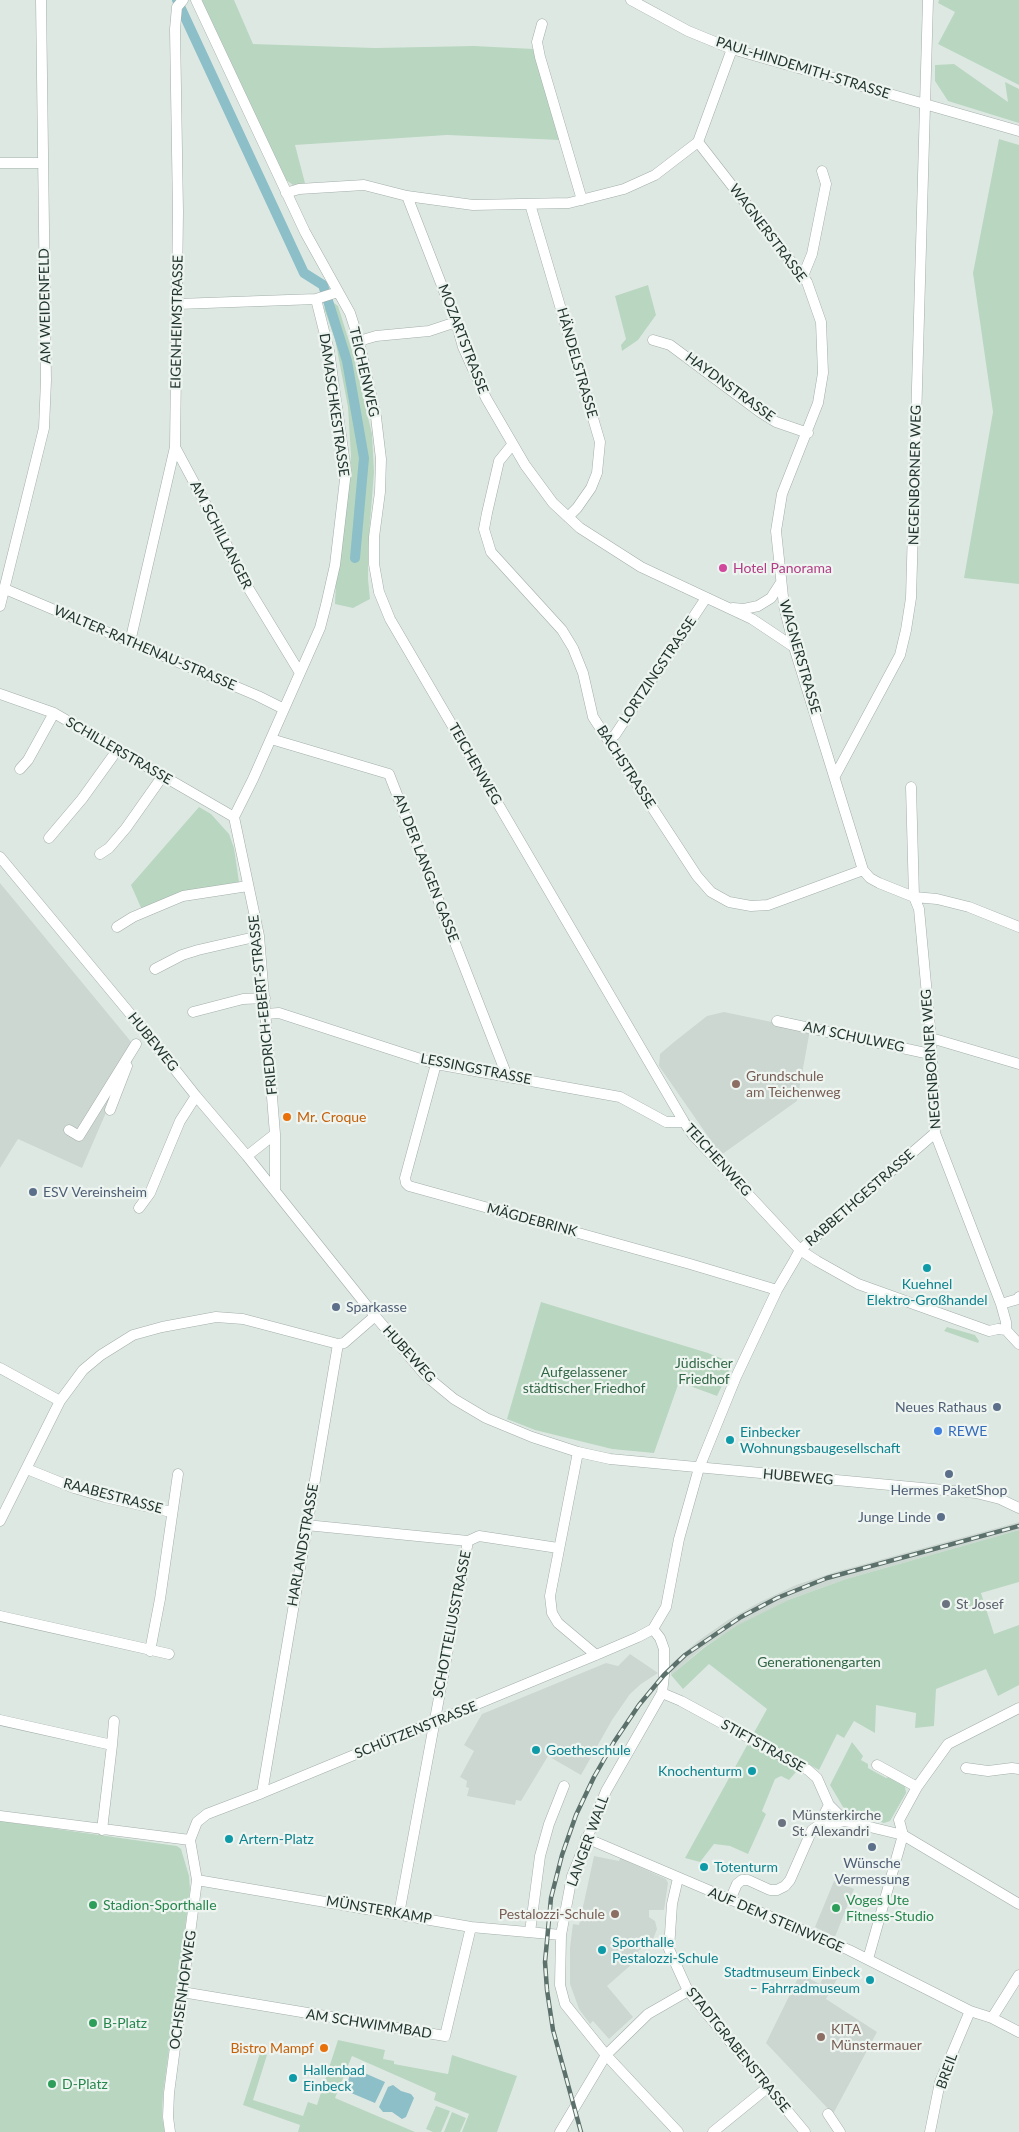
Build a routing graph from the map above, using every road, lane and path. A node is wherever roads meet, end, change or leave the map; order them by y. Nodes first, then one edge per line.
1 (41, 0) edge
2 (196, 0) edge
3 (631, 0) edge
4 (928, 0) edge
5 (180, 4) edge
6 (542, 24) dead end
7 (732, 49) junction
8 (924, 105) junction
9 (1019, 131) edge
10 (698, 142) junction
11 (0, 163) edge
12 (43, 163) junction
13 (822, 171) dead end
14 (286, 193) junction
15 (407, 196) junction
16 (582, 200) junction
17 (530, 204) junction
18 (803, 276) junction
19 (338, 292) junction
20 (317, 299) junction
21 (178, 304) junction
22 (456, 322) junction
23 (653, 340) dead end
24 (358, 341) junction
25 (808, 433) junction
26 (512, 446) junction
27 (176, 447) junction
28 (568, 517) junction
29 (4, 570) edge
30 (780, 584) junction
31 (4, 589) junction
32 (706, 598) junction
33 (0, 606) edge
34 (727, 608) junction
35 (130, 642) junction
36 (794, 647) junction
37 (300, 673) junction
38 (0, 694) edge
39 (284, 709) junction
40 (54, 713) junction
41 (272, 739) junction
42 (608, 740) junction
43 (118, 749) junction
44 (20, 769) dead end
45 (835, 776) junction
46 (162, 777) junction
47 (910, 787) dead end
48 (234, 817) junction
49 (49, 838) dead end
50 (100, 854) dead end
51 (0, 856) edge
52 (863, 870) junction
53 (248, 886) junction
54 (914, 897) junction
55 (117, 927) dead end
56 (1019, 927) edge
57 (259, 936) junction
58 (155, 969) dead end
59 (265, 998) junction
60 (193, 1012) dead end
61 (266, 1014) junction
62 (777, 1021) dead end
63 (142, 1028) junction
64 (931, 1038) junction
65 (930, 1054) junction
66 (436, 1064) junction
67 (1019, 1064) edge
68 (507, 1076) junction
69 (112, 1091) junction
70 (196, 1096) junction
71 (110, 1110) dead end
72 (684, 1122) junction
73 (69, 1130) dead end
74 (275, 1134) junction
75 (935, 1134) junction
76 (250, 1154) junction
77 (275, 1190) junction
78 (140, 1208) dead end
79 (800, 1250) junction
80 (777, 1290) junction
81 (1019, 1297) edge
82 (1001, 1304) junction
83 (375, 1316) junction
84 (1006, 1330) junction
85 (338, 1344) junction
86 (1019, 1344) edge
87 (0, 1368) edge
88 (60, 1402) junction
89 (578, 1452) junction
90 (699, 1468) junction
91 (27, 1469) junction
92 (178, 1474) dead end
93 (1019, 1508) edge
94 (171, 1512) junction
95 (0, 1521) edge
96 (306, 1525) junction
97 (468, 1541) junction
98 (558, 1548) junction
99 (0, 1616) edge
100 (652, 1629) junction
101 (150, 1651) junction
102 (169, 1654) dead end
103 (596, 1655) junction
104 (662, 1693) junction
105 (1019, 1708) edge
106 (0, 1720) edge
107 (114, 1721) dead end
108 (434, 1722) junction
109 (112, 1745) junction
110 (877, 1765) dead end
111 (966, 1768) dead end
112 (1019, 1769) edge
113 (564, 1786) dead end
114 (917, 1787) junction
115 (262, 1793) junction
116 (829, 1805) junction
117 (0, 1816) edge
118 (844, 1821) junction
119 (818, 1826) junction
120 (102, 1830) junction
121 (903, 1835) junction
122 (586, 1838) junction
123 (190, 1844) junction
124 (678, 1878) junction
125 (197, 1880) junction
126 (730, 1900) junction
127 (1019, 1904) edge
128 (399, 1914) junction
129 (471, 1926) junction
130 (530, 1932) junction
131 (561, 1935) junction
132 (868, 1959) junction
133 (1019, 1975) edge
134 (688, 1991) junction
135 (182, 1992) junction
136 (970, 2011) junction
137 (992, 2018) junction
138 (1019, 2032) edge
139 (606, 2055) junction
140 (767, 2088) junction
141 (828, 2114) dead end
142 (170, 2132) edge
143 (560, 2132) edge
144 (678, 2132) edge
145 (713, 2132) edge
146 (805, 2132) edge
147 (840, 2132) edge
148 (930, 2132) edge

1 - 12 street, AM WEIDENFELD
2 - 14 street, TEICHENWEG
3 - 7 street, PAUL-HINDEMITH-STRASSE
4 - 8 street, NEGENBORNER WEG
5 - 21 street, EIGENHEIMSTRASSE
6 - 16 street
7 - 8 street, PAUL-HINDEMITH-STRASSE
7 - 10 street
8 - 9 street, PAUL-HINDEMITH-STRASSE
8 - 45 street, NEGENBORNER WEG
10 - 16 street
10 - 18 street, WAGNERSTRASSE
11 - 12 street
12 - 29 street, AM WEIDENFELD
13 - 18 street
14 - 15 street
14 - 19 street, TEICHENWEG
15 - 17 street
15 - 22 street, MOZARTSTRASSE
16 - 17 street
17 - 28 street, HÄNDELSTRASSE
18 - 25 street, WAGNERSTRASSE
19 - 20 street
19 - 24 street, TEICHENWEG
20 - 21 street
20 - 37 street, DAMASCHKESTRASSE
21 - 27 street, EIGENHEIMSTRASSE
22 - 24 street
22 - 26 street, MOZARTSTRASSE
23 - 25 street, HAYDNSTRASSE
24 - 72 street, TEICHENWEG
25 - 30 street, WAGNERSTRASSE
26 - 28 street, MOZARTSTRASSE
26 - 42 street, BACHSTRASSE
27 - 35 street, EIGENHEIMSTRASSE
27 - 37 street, AM SCHILLANGER
28 - 32 street, MOZARTSTRASSE
29 - 31 street, AM WEIDENFELD
30 - 34 street, MOZARTSTRASSE
30 - 36 street, WAGNERSTRASSE
31 - 33 street, AM WEIDENFELD
31 - 35 street, WALTER-RATHENAU-STRASSE
32 - 34 street, MOZARTSTRASSE
32 - 42 street, LORTZINGSTRASSE
34 - 36 street, MOZARTSTRASSE
35 - 39 street, WALTER-RATHENAU-STRASSE
36 - 45 street, WAGNERSTRASSE
37 - 39 street, DAMASCHKESTRASSE
38 - 40 street, SCHILLERSTRASSE
39 - 41 street
40 - 43 street, SCHILLERSTRASSE
40 - 44 street
41 - 48 street
41 - 68 street, AN DER LANGEN GASSE
42 - 52 street, BACHSTRASSE
43 - 46 street, SCHILLERSTRASSE
43 - 49 street
45 - 52 street
46 - 48 street, SCHILLERSTRASSE
46 - 50 street
47 - 54 street, NEGENBORNER WEG
48 - 53 street, FRIEDRICH-EBERT-STRASSE
51 - 63 street, HUBEWEG
52 - 54 street
53 - 55 street
53 - 57 street, FRIEDRICH-EBERT-STRASSE
54 - 56 street
54 - 64 street, NEGENBORNER WEG
57 - 58 street
57 - 59 street, FRIEDRICH-EBERT-STRASSE
59 - 60 street
59 - 61 street, FRIEDRICH-EBERT-STRASSE
61 - 66 street, LESSINGSTRASSE
61 - 74 street, FRIEDRICH-EBERT-STRASSE
62 - 65 street, AM SCHULWEG
63 - 69 street
63 - 70 street, HUBEWEG
64 - 65 street, NEGENBORNER WEG
64 - 67 street
65 - 75 street, NEGENBORNER WEG
66 - 68 street, LESSINGSTRASSE
66 - 80 street, MÄGDEBRINK
68 - 72 street, LESSINGSTRASSE
69 - 71 street
69 - 73 street
70 - 76 street, HUBEWEG
70 - 78 street
72 - 79 street, TEICHENWEG
74 - 76 street
74 - 77 street, FRIEDRICH-EBERT-STRASSE
75 - 79 street, RABBETHGESTRASSE
75 - 82 street, NEGENBORNER WEG
76 - 77 street, HUBEWEG
77 - 83 street, HUBEWEG
79 - 80 street, RABBETHGESTRASSE
79 - 84 street, TEICHENWEG
80 - 90 street, RABBETHGESTRASSE
81 - 82 street
82 - 84 street, NEGENBORNER WEG
83 - 85 street
83 - 89 street, HUBEWEG
84 - 86 street
85 - 88 street
85 - 96 street, HARLANDSTRASSE
87 - 88 street
88 - 91 street
89 - 90 street, HUBEWEG
89 - 98 street
90 - 93 street, HUBEWEG
90 - 100 street, RABBETHGESTRASSE
91 - 94 street, RAABESTRASSE
91 - 95 street
92 - 94 street
94 - 101 street
96 - 97 street
96 - 115 street, HARLANDSTRASSE
97 - 98 street
97 - 108 street, SCHOTTELIUSSTRASSE
98 - 103 street
99 - 101 street
100 - 103 street, SCHÜTZENSTRASSE
100 - 104 street, LANGER WALL
101 - 102 street
103 - 108 street, SCHÜTZENSTRASSE
104 - 116 street, STIFTSTRASSE
104 - 122 street, LANGER WALL
105 - 114 street
106 - 109 street
107 - 109 street
108 - 115 street, SCHÜTZENSTRASSE
108 - 128 street, SCHOTTELIUSSTRASSE
109 - 120 street
110 - 114 street
111 - 112 street
113 - 130 street
114 - 121 street
115 - 123 street, SCHÜTZENSTRASSE
116 - 118 street, STIFTSTRASSE
116 - 119 street
117 - 120 street
118 - 119 street
118 - 121 street
119 - 126 street
120 - 123 street
121 - 127 street
121 - 132 street
122 - 124 street, AUF DEM STEINWEGE
122 - 131 street, LANGER WALL
123 - 125 street, OCHSENHOFWEG
124 - 126 street, AUF DEM STEINWEGE
124 - 134 street, STADTGRABENSTRASSE
125 - 128 street, MÜNSTERKAMP
125 - 135 street, OCHSENHOFWEG
126 - 132 street, AUF DEM STEINWEGE
128 - 129 street, MÜNSTERKAMP
129 - 130 street, MÜNSTERKAMP
129 - 135 street, AM SCHWIMMBAD
130 - 131 street, MÜNSTERKAMP
131 - 139 street, LANGER WALL
132 - 136 street, AUF DEM STEINWEGE
133 - 137 street
134 - 139 street
134 - 140 street, STADTGRABENSTRASSE
135 - 142 street, OCHSENHOFWEG
136 - 137 street, AUF DEM STEINWEGE
136 - 148 street, BREIL
137 - 138 street, AUF DEM STEINWEGE
139 - 143 street
139 - 144 street, LANGER WALL
140 - 145 street
140 - 146 street, STADTGRABENSTRASSE
141 - 147 street

